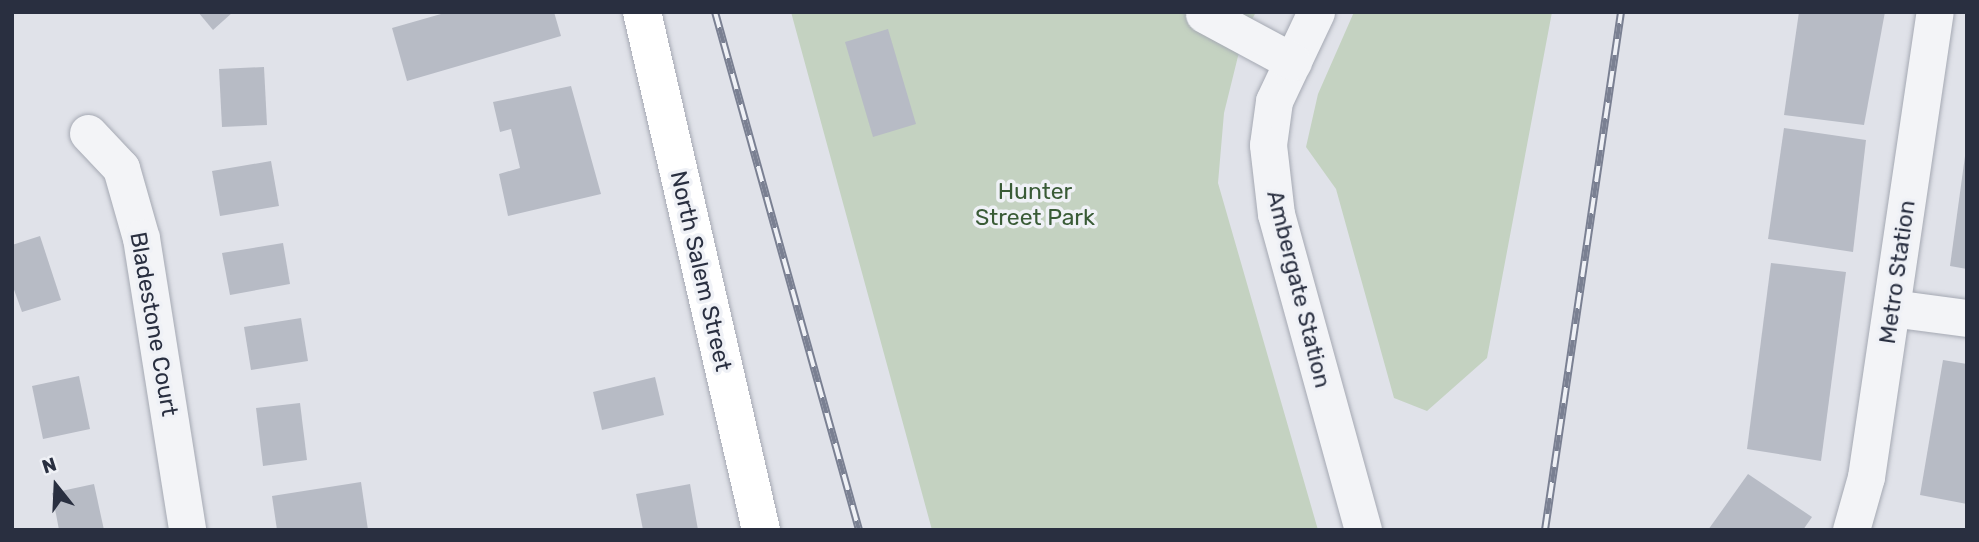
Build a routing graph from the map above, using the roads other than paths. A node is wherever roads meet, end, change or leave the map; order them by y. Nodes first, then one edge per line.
1 (642, 12) edge
2 (1317, 12) edge
3 (1935, 12) edge
4 (1204, 14) edge
5 (1293, 62) junction
6 (88, 133) dead end
7 (1892, 308) junction
8 (1967, 318) edge
9 (187, 530) edge
10 (761, 530) edge
11 (1363, 530) edge
12 (1851, 530) edge

1 - 10 main road, North Salem Street
2 - 5 street, Ambergate Station
3 - 7 street, Metro Station
4 - 5 street
5 - 11 street, Ambergate Station
6 - 9 street, Bladestone Court
7 - 8 street
7 - 12 street, Metro Station

